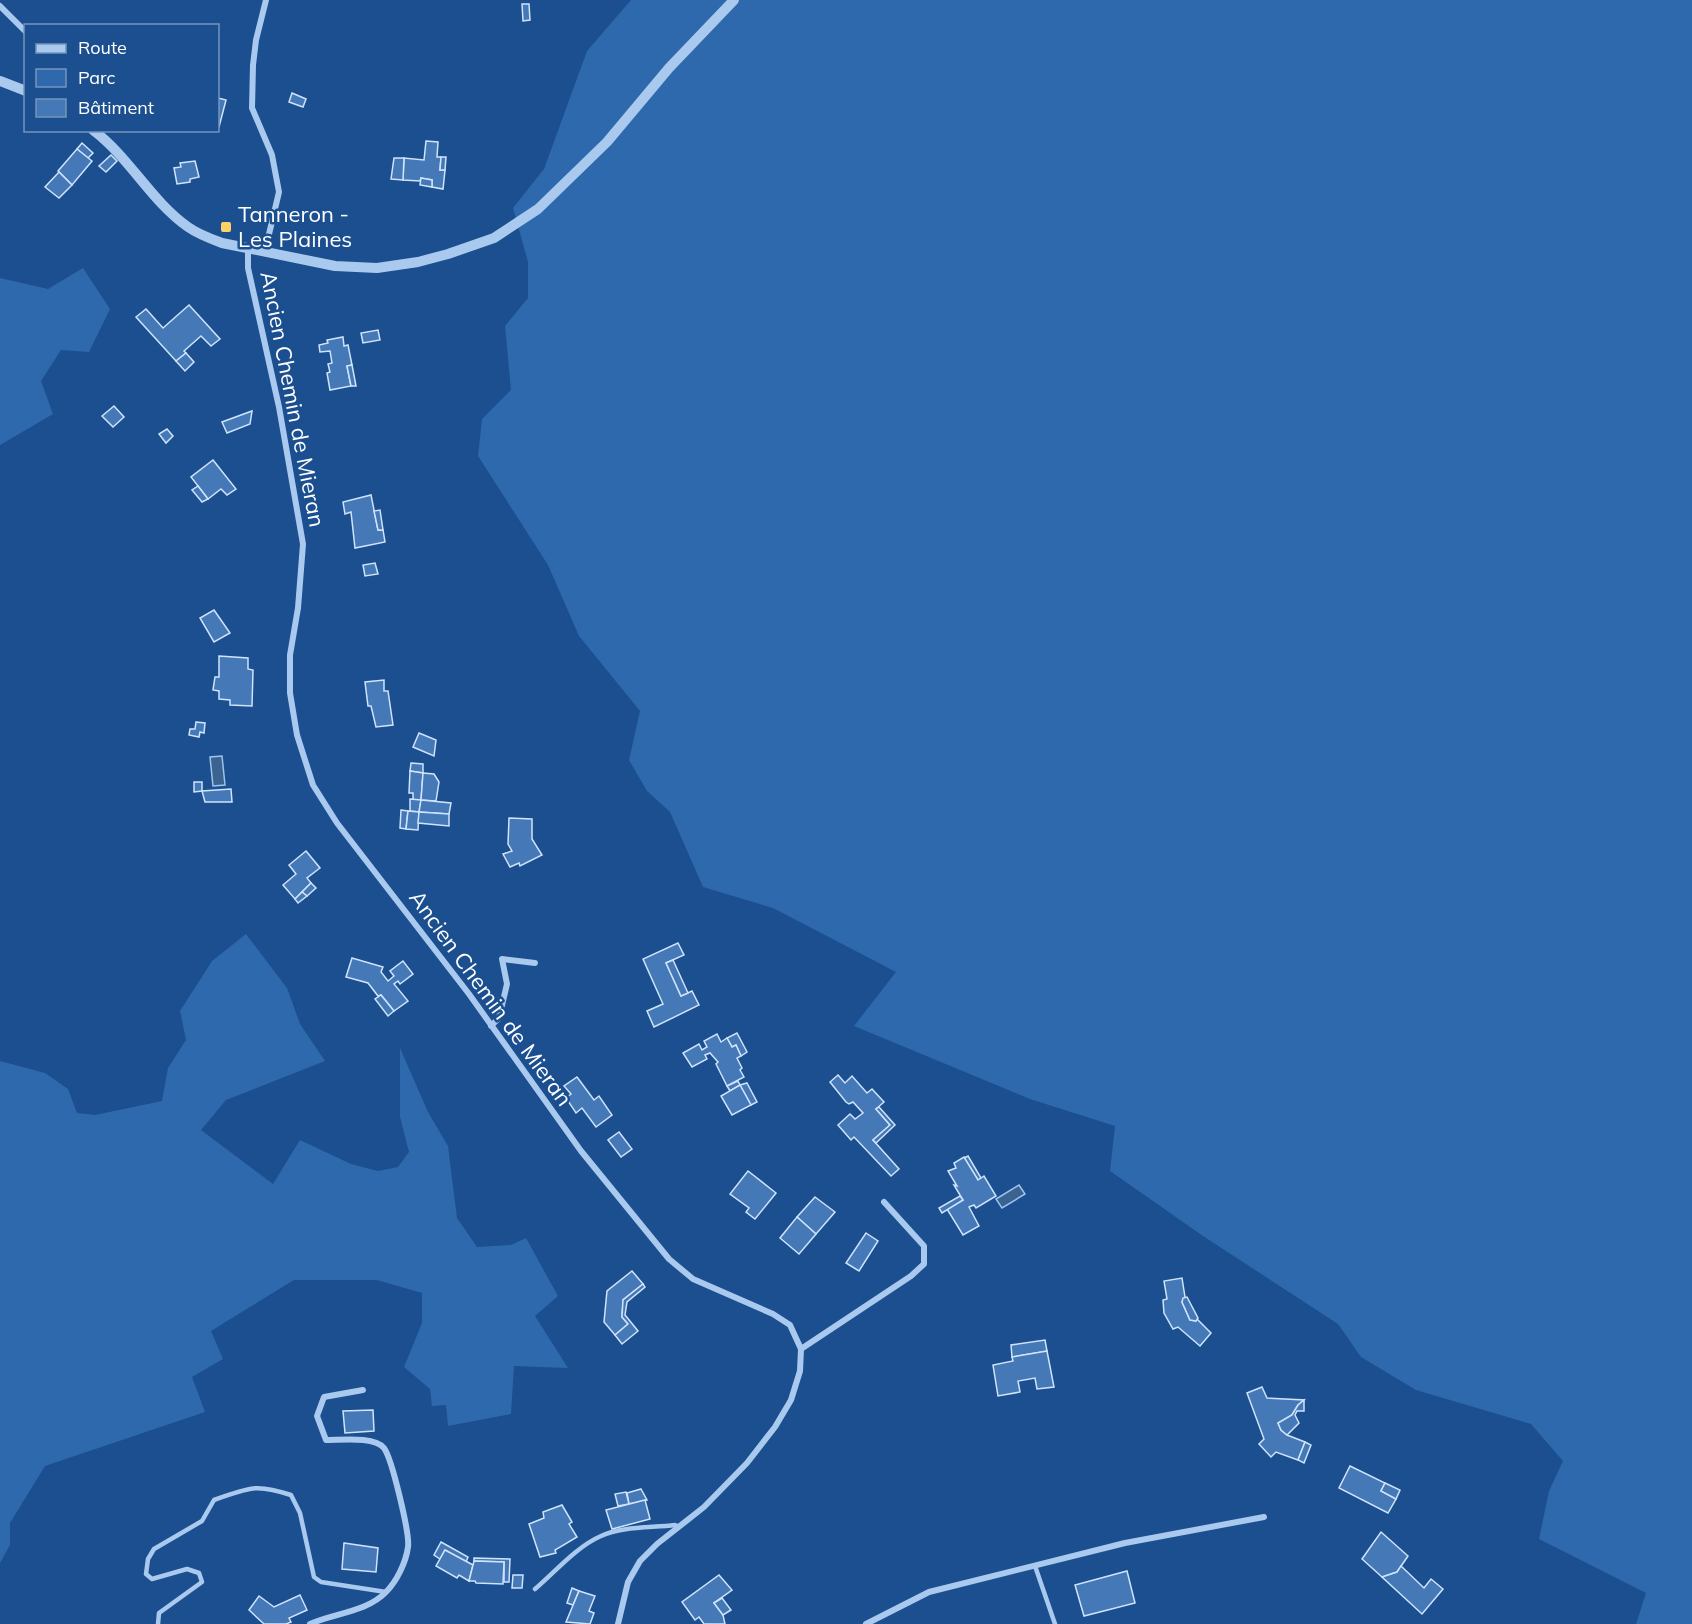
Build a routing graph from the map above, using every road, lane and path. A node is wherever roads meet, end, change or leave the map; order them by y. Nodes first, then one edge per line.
1 (267, 0) edge
2 (734, 0) edge
3 (0, 6) edge
4 (24, 30) edge
5 (0, 81) edge
6 (24, 90) edge
7 (95, 132) edge
8 (248, 248) junction
9 (265, 251) junction
10 (535, 963) dead end
11 (492, 1026) junction
12 (884, 1202) dead end
13 (801, 1348) junction
14 (363, 1390) dead end
15 (1264, 1517) dead end
16 (679, 1527) junction
17 (1035, 1566) junction
18 (535, 1589) dead end
19 (386, 1592) junction
20 (158, 1624) edge
21 (310, 1624) edge
22 (618, 1624) edge
23 (866, 1624) edge
24 (1055, 1624) edge

1 - 9 street
2 - 9 street
3 - 4 street
5 - 6 street
7 - 8 street
8 - 9 street
8 - 11 street, Ancien Chemin de Mieran
10 - 11 street
11 - 13 street, Ancien Chemin de Mieran
12 - 13 street
13 - 16 street
14 - 19 street
15 - 17 street
16 - 18 lane
16 - 22 street
17 - 23 street
17 - 24 lane
19 - 20 lane
19 - 21 street

